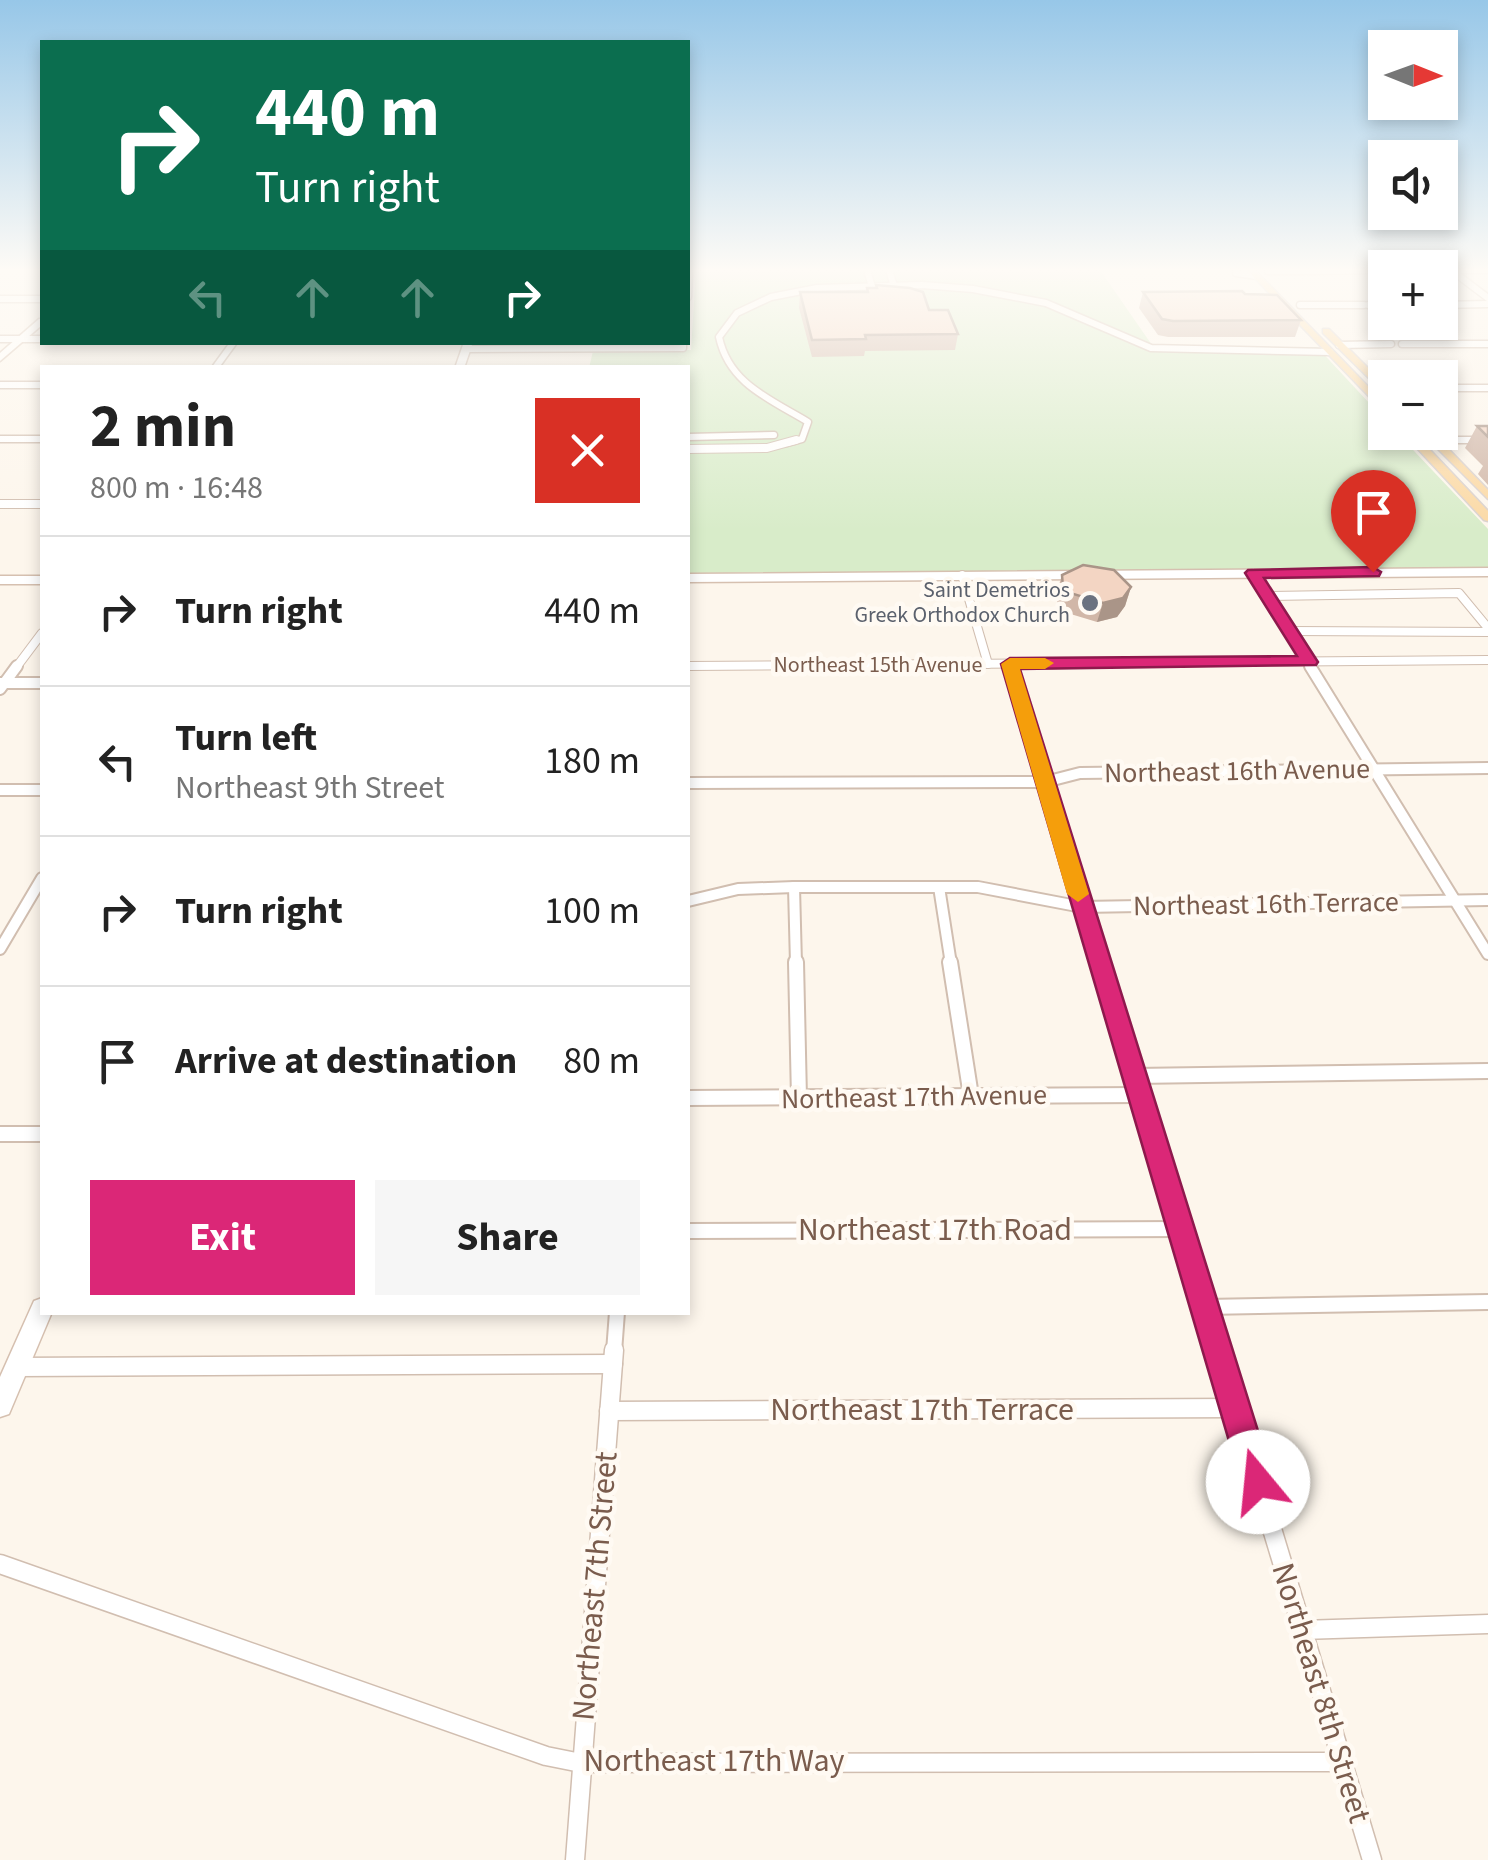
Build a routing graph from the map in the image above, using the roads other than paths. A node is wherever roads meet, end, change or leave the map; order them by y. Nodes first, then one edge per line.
1 (725, 357) edge
2 (1334, 357) edge
3 (40, 384) edge
4 (0, 385) edge
5 (1458, 388) edge
6 (1488, 388) edge
7 (1368, 392) edge
8 (790, 411) junction
9 (805, 420) junction
10 (782, 422) junction
11 (774, 435) junction
12 (690, 437) edge
13 (1458, 438) edge
14 (0, 439) edge
15 (40, 439) edge
16 (1488, 440) edge
17 (778, 447) junction
18 (690, 449) edge
19 (1426, 450) edge
20 (1444, 450) edge
21 (1488, 496) edge
22 (0, 504) edge
23 (40, 504) edge
24 (1488, 518) edge
25 (1488, 572) edge
26 (1253, 573) junction
27 (962, 575) junction
28 (690, 578) edge
29 (0, 580) edge
30 (40, 580) edge
31 (1268, 596) junction
32 (1488, 630) edge
33 (1290, 631) junction
34 (40, 636) edge
35 (1488, 660) edge
36 (1310, 662) junction
37 (988, 664) junction
38 (1010, 664) junction
39 (690, 666) edge
40 (40, 683) edge
41 (2, 685) edge
42 (1488, 768) edge
43 (1374, 769) junction
44 (1045, 782) junction
45 (690, 783) edge
46 (0, 790) edge
47 (40, 790) edge
48 (40, 881) edge
49 (794, 887) junction
50 (939, 887) junction
51 (1488, 900) edge
52 (690, 901) edge
53 (1455, 901) junction
54 (1082, 907) junction
55 (0, 949) edge
56 (1488, 954) edge
57 (1488, 1071) edge
58 (1134, 1076) junction
59 (1140, 1095) junction
60 (971, 1096) junction
61 (690, 1098) edge
62 (800, 1098) junction
63 (0, 1134) edge
64 (40, 1134) edge
65 (1182, 1229) junction
66 (690, 1231) edge
67 (1488, 1302) edge
68 (1206, 1306) junction
69 (40, 1313) edge
70 (617, 1315) edge
71 (613, 1364) junction
72 (16, 1367) junction
73 (0, 1405) edge
74 (1235, 1408) junction
75 (609, 1411) junction
76 (0, 1564) edge
77 (1488, 1624) edge
78 (1302, 1630) junction
79 (1342, 1762) junction
80 (581, 1763) junction
81 (575, 1860) edge
82 (1372, 1860) edge

1 - 8 street
2 - 7 main road
3 - 4 street
5 - 6 street
8 - 9 street
8 - 10 street
9 - 10 street
9 - 17 street
10 - 11 street
11 - 12 street
11 - 17 street
13 - 16 street
14 - 15 street
17 - 18 street
19 - 24 main road
20 - 21 main road
22 - 23 street
25 - 26 street
26 - 27 street
26 - 31 street
27 - 28 street
27 - 37 street
29 - 30 street
31 - 32 street
31 - 33 street
32 - 33 street
33 - 36 street
34 - 41 street
35 - 36 street, Northeast 15th Avenue
36 - 38 street, Northeast 15th Avenue
36 - 43 street
37 - 38 street, Northeast 15th Avenue
37 - 39 street, Northeast 15th Avenue
38 - 44 street, Northeast 8th Street
40 - 41 street
42 - 43 street, Northeast 16th Avenue
43 - 44 street, Northeast 16th Avenue
43 - 53 street
44 - 45 street, Northeast 16th Avenue
44 - 54 street, Northeast 8th Street
46 - 47 street
48 - 55 street
49 - 50 street, Northeast 16th Terrace
49 - 52 street, Northeast 16th Terrace
49 - 62 street
50 - 54 street, Northeast 16th Terrace
50 - 60 street
51 - 53 street, Northeast 16th Terrace
53 - 54 street, Northeast 16th Terrace
53 - 56 street
54 - 58 street, Northeast 8th Street
57 - 58 street
58 - 59 street, Northeast 8th Street
59 - 60 street, Northeast 17th Avenue
59 - 65 street, Northeast 8th Street
60 - 62 street, Northeast 17th Avenue
61 - 62 street, Northeast 17th Avenue
63 - 64 street
65 - 66 street, Northeast 17th Road
65 - 68 street, Northeast 8th Street
67 - 68 street
68 - 74 street, Northeast 8th Street
69 - 72 street
70 - 71 street, Northeast 7th Street
71 - 72 street
71 - 75 street, Northeast 7th Street
72 - 73 street
74 - 75 street, Northeast 17th Terrace
74 - 78 street, Northeast 8th Street
75 - 80 street, Northeast 7th Street
76 - 80 street, Northeast 17th Way
77 - 78 street
78 - 79 street, Northeast 8th Street
79 - 80 street, Northeast 17th Way
79 - 82 street, Northeast 8th Street
80 - 81 street, Northeast 7th Street

